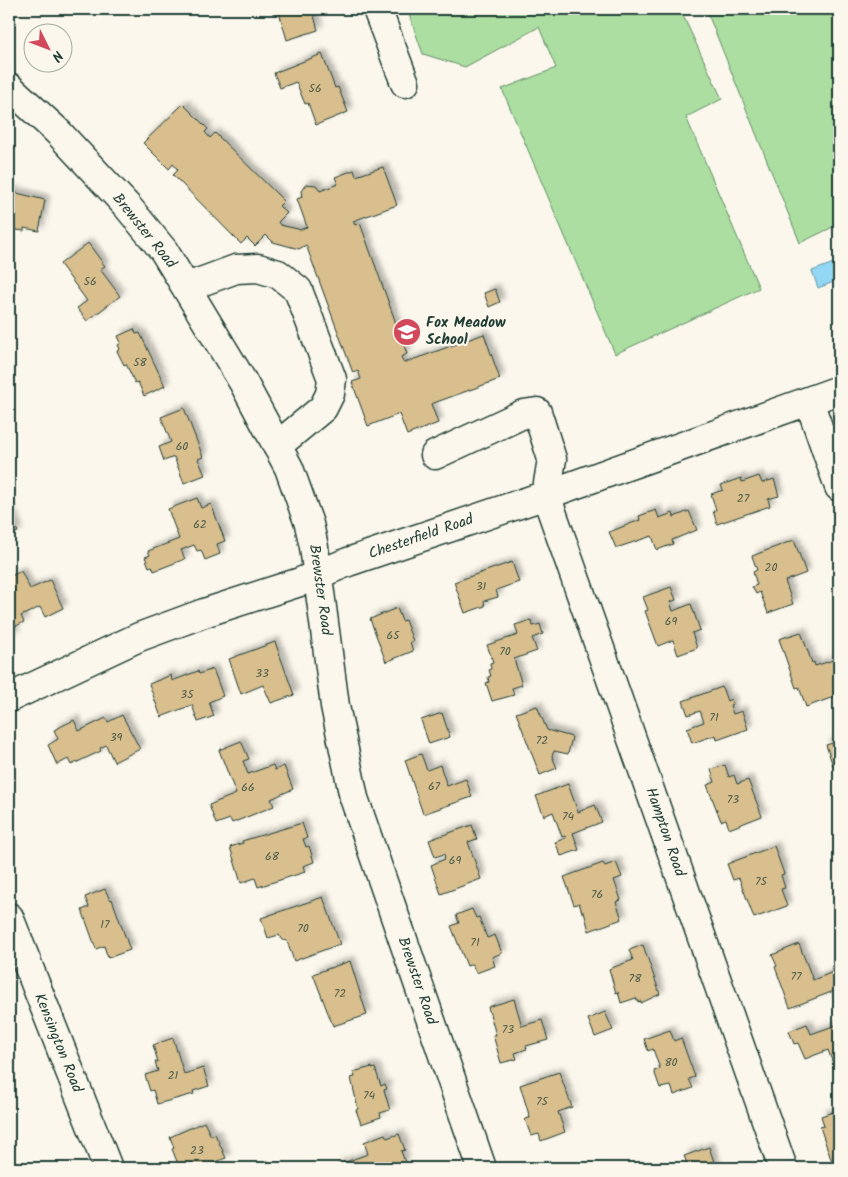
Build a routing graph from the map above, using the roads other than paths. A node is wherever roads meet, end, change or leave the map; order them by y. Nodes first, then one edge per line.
1 (377, 9) edge
2 (405, 83) dead end
3 (9, 87) edge
4 (187, 287) junction
5 (839, 390) edge
6 (809, 401) junction
7 (277, 446) junction
8 (435, 455) dead end
9 (839, 487) edge
10 (546, 496) junction
11 (318, 574) junction
12 (9, 698) edge
13 (9, 917) edge
14 (108, 1168) edge
15 (482, 1168) edge
16 (784, 1168) edge

1 - 2 street
3 - 4 street, Brewster Road
4 - 7 street, Brewster Road
4 - 7 street
5 - 6 street, Chesterfield Road
6 - 9 street
6 - 10 street, Chesterfield Road
7 - 11 street, Brewster Road
8 - 10 street
10 - 11 street, Chesterfield Road
10 - 16 street, Hampton Road
11 - 12 street, Chesterfield Road
11 - 15 street, Brewster Road
13 - 14 street, Kensington Road

